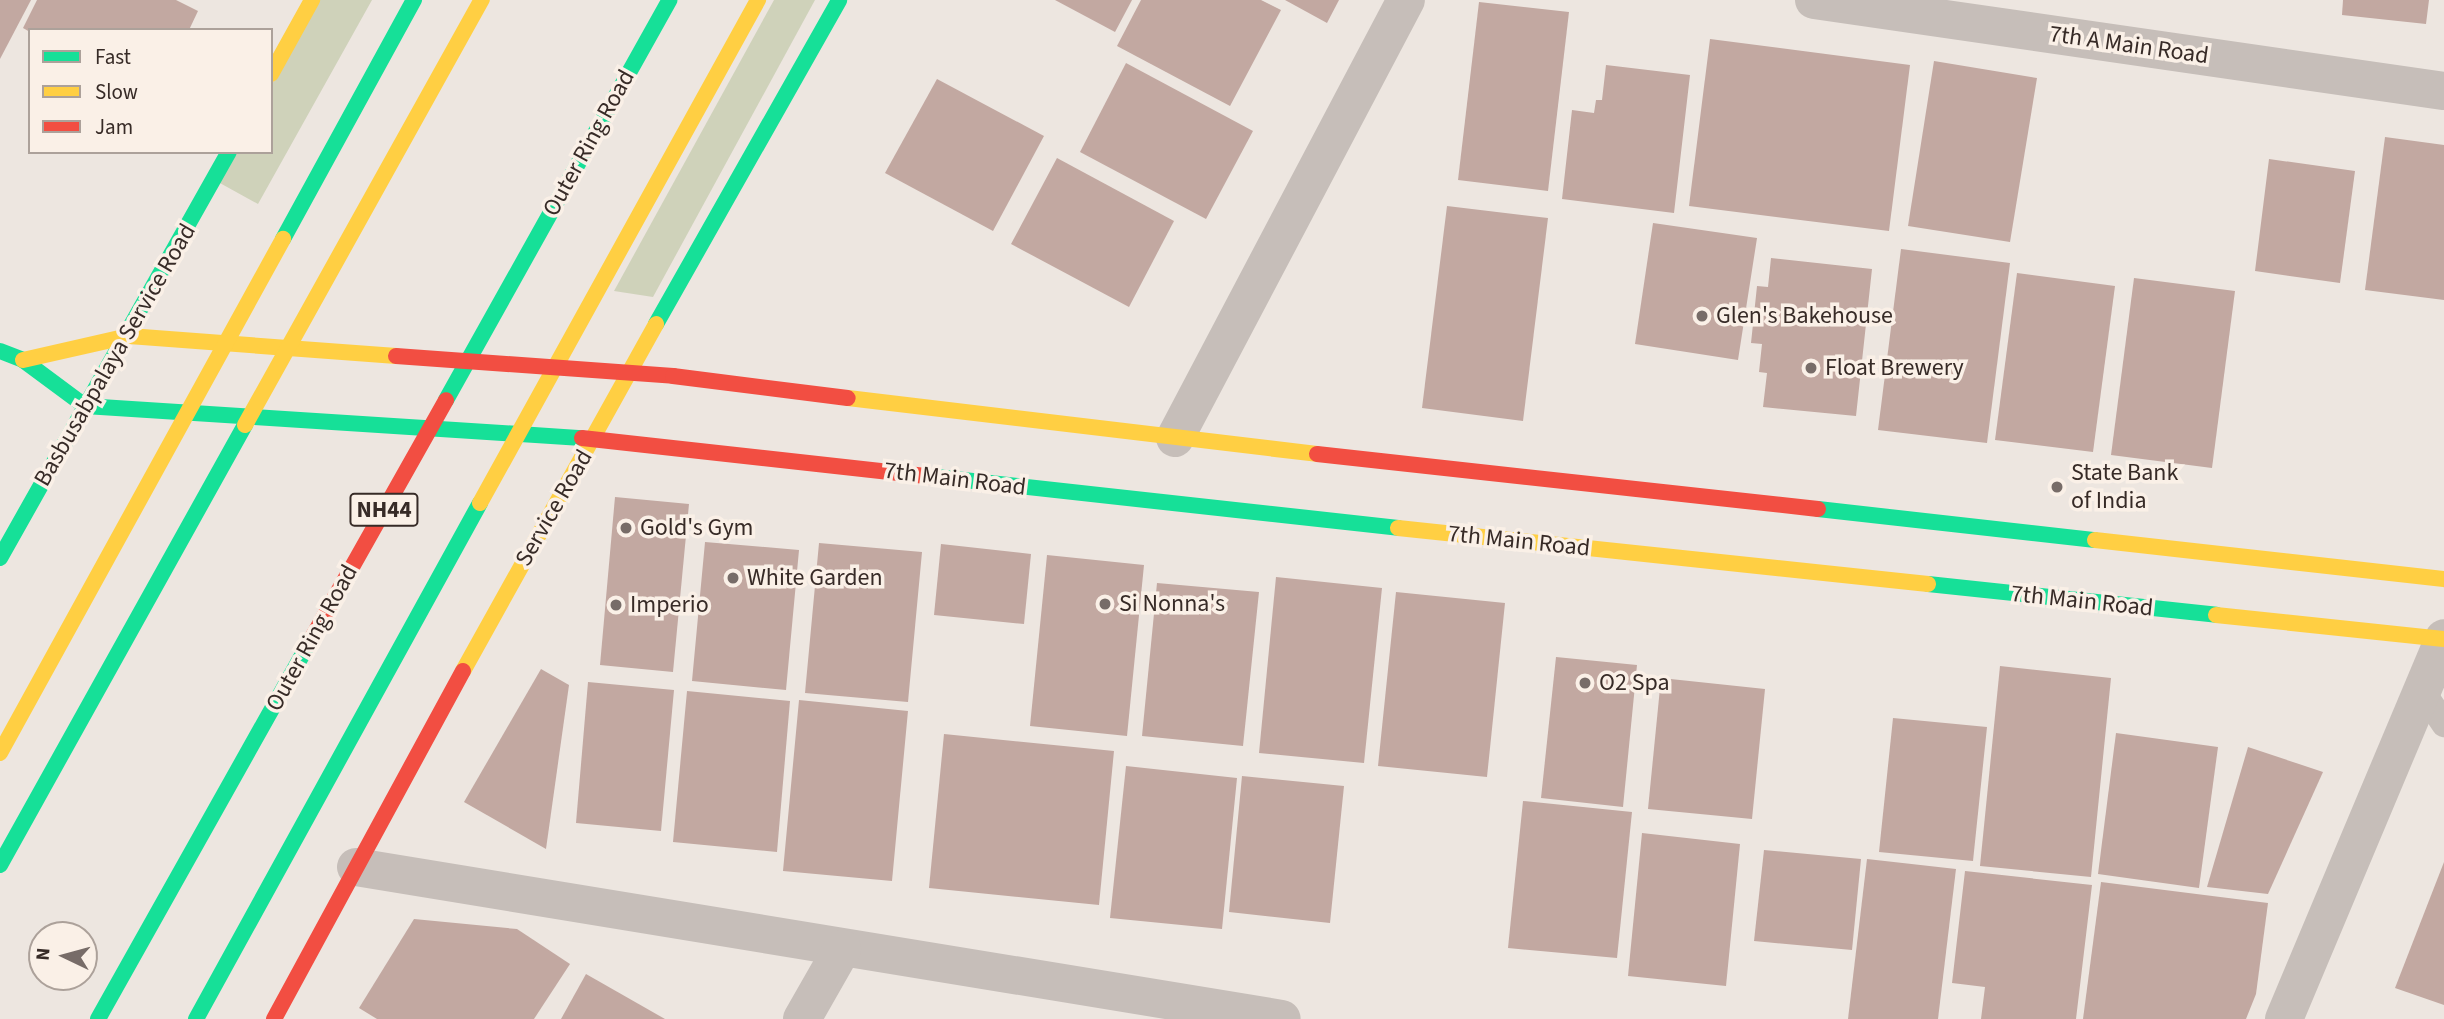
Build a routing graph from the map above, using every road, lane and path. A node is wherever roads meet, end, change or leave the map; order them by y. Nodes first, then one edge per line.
1 (312, 0) edge
2 (414, 0) edge
3 (482, 0) edge
4 (670, 0) edge
5 (758, 0) edge
6 (839, 0) edge
7 (1406, 0) edge
8 (1814, 0) edge
9 (273, 70) edge
10 (2444, 91) edge
11 (228, 154) edge
12 (129, 337) junction
13 (226, 343) junction
14 (0, 351) edge
15 (23, 360) junction
16 (556, 367) junction
17 (630, 372) junction
18 (85, 405) junction
19 (187, 413) junction
20 (519, 435) junction
21 (1175, 438) junction
22 (594, 440) junction
23 (0, 558) edge
24 (2444, 579) edge
25 (2444, 639) edge
26 (2422, 691) junction
27 (2444, 724) edge
28 (0, 752) edge
29 (0, 865) edge
30 (356, 867) junction
31 (842, 949) junction
32 (97, 1019) edge
33 (196, 1019) edge
34 (274, 1019) edge
35 (802, 1019) edge
36 (1282, 1019) edge
37 (2284, 1019) edge

1 - 9 main road
2 - 13 main road
3 - 29 main road
4 - 32 main road, Outer Ring Road / NH44
5 - 16 main road
6 - 17 main road, Service Road
7 - 21 street
8 - 10 street, 7th A Main Road
11 - 12 main road, Basbusabpalaya Service Road
12 - 13 main road
12 - 15 main road
12 - 18 main road, Basbusabpalaya Service Road
13 - 16 main road
13 - 19 main road
14 - 15 main road
15 - 18 main road
16 - 17 main road
16 - 20 main road
17 - 21 main road
17 - 22 main road, Service Road
18 - 19 main road, 7th Main Road
18 - 23 main road, Basbusabpalaya Service Road
19 - 20 main road, 7th Main Road
19 - 28 main road
20 - 22 main road, 7th Main Road
20 - 33 main road
21 - 24 main road
22 - 25 main road, 7th Main Road
22 - 30 main road, Service Road
25 - 26 street
26 - 27 lane
26 - 37 street
30 - 31 street
30 - 34 main road, Service Road
31 - 35 street
31 - 36 street

